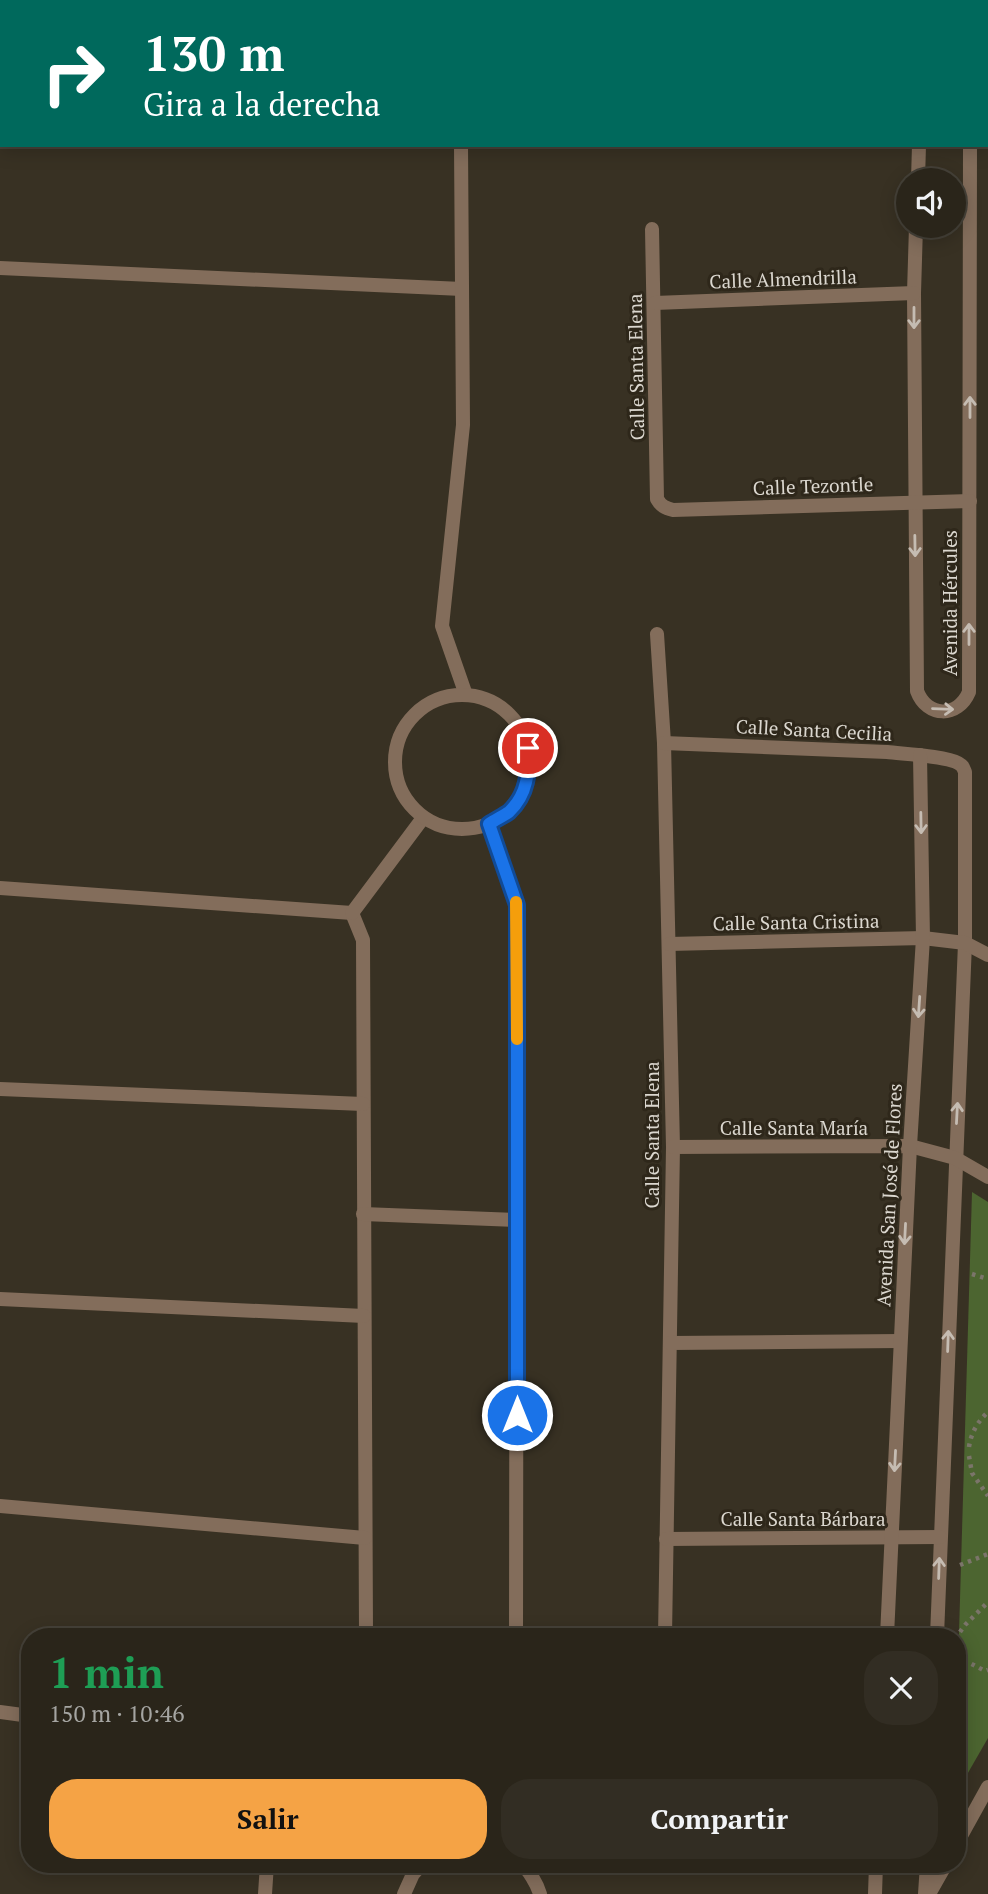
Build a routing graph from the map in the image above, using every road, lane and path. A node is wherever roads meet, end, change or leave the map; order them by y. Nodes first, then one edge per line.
1 (461, 147) edge
2 (919, 147) edge
3 (970, 147) edge
4 (918, 168) edge
5 (652, 229) dead end
6 (916, 238) edge
7 (0, 268) edge
8 (462, 289) junction
9 (914, 293) junction
10 (655, 303) junction
11 (970, 501) junction
12 (915, 502) junction
13 (660, 504) joint
14 (657, 634) dead end
15 (466, 695) junction
16 (664, 743) junction
17 (920, 755) junction
18 (423, 818) junction
19 (489, 824) junction
20 (0, 888) edge
21 (352, 913) junction
22 (923, 939) junction
23 (965, 943) junction
24 (669, 944) junction
25 (988, 955) edge
26 (0, 1089) edge
27 (363, 1104) junction
28 (910, 1146) junction
29 (673, 1147) junction
30 (955, 1158) junction
31 (988, 1177) edge
32 (363, 1214) junction
33 (517, 1220) junction
34 (0, 1299) edge
35 (364, 1316) junction
36 (900, 1341) junction
37 (670, 1343) junction
38 (988, 1412) edge
39 (988, 1496) edge
40 (0, 1506) edge
41 (940, 1537) junction
42 (365, 1538) junction
43 (666, 1539) junction
44 (891, 1539) junction
45 (988, 1602) edge
46 (366, 1628) edge
47 (516, 1628) edge
48 (665, 1628) edge
49 (887, 1628) edge
50 (937, 1628) edge
51 (963, 1628) edge
52 (966, 1661) edge
53 (988, 1670) edge
54 (0, 1712) edge
55 (21, 1715) edge
56 (988, 1787) edge
57 (966, 1827) edge
58 (266, 1873) edge
59 (414, 1873) edge
60 (529, 1873) edge
61 (876, 1873) edge
62 (927, 1873) edge
63 (940, 1873) edge
64 (264, 1894) edge
65 (404, 1894) edge
66 (540, 1894) edge
67 (875, 1894) edge
68 (927, 1894) edge

1 - 8 street
2 - 4 street
11 -> 3 street, Avenida Hércules
5 - 10 street, Calle Santa Elena
6 - 9 street, Avenida Hércules
7 - 8 street
8 - 15 street
9 - 10 street, Calle Almendrilla
9 -> 12 street, Avenida Hércules
10 - 13 street, Calle Santa Elena
11 - 12 street, Calle Tezontle
12 -> 11 street, Avenida Hércules
12 - 13 street, Calle Tezontle
14 - 16 street, Calle Santa Elena
15 - 18 street
15 - 19 street
16 - 17 street, Calle Santa Cecilia
16 - 24 street, Calle Santa Elena
17 -> 22 street, Avenida San José de Flores
17 - 23 street, Calle Santa Cecilia
18 - 19 street
18 - 21 street
19 - 33 street
20 - 21 street
21 - 27 street
22 - 23 street, Calle Santa Cristina
22 - 24 street, Calle Santa Cristina
22 -> 28 street, Avenida San José de Flores
23 - 25 street
30 -> 23 street
24 - 29 street, Calle Santa Elena
26 - 27 street
27 - 32 street
28 - 29 street, Calle Santa María
28 - 30 street, Calle Santa María
28 -> 36 street, Avenida San José de Flores
29 - 37 street, Calle Santa Elena
30 - 31 street, Calle Santa María
41 -> 30 street
32 - 33 street
32 - 35 street
33 - 47 street
34 - 35 street
35 - 42 street
36 - 37 street
36 -> 44 street, Avenida San José de Flores
37 - 43 street, Calle Santa Elena
38 - 39 path
40 - 42 street
41 - 44 street, Calle Santa Bárbara
50 -> 41 street
42 - 46 street
43 - 44 street, Calle Santa Bárbara
43 - 48 street, Calle Santa Elena
44 - 49 street, Avenida San José de Flores
45 - 51 path
52 - 53 path
54 - 55 street
56 - 57 street
58 - 64 street
59 - 65 street
60 - 66 street
61 - 67 street
62 - 68 street
63 - 68 street

